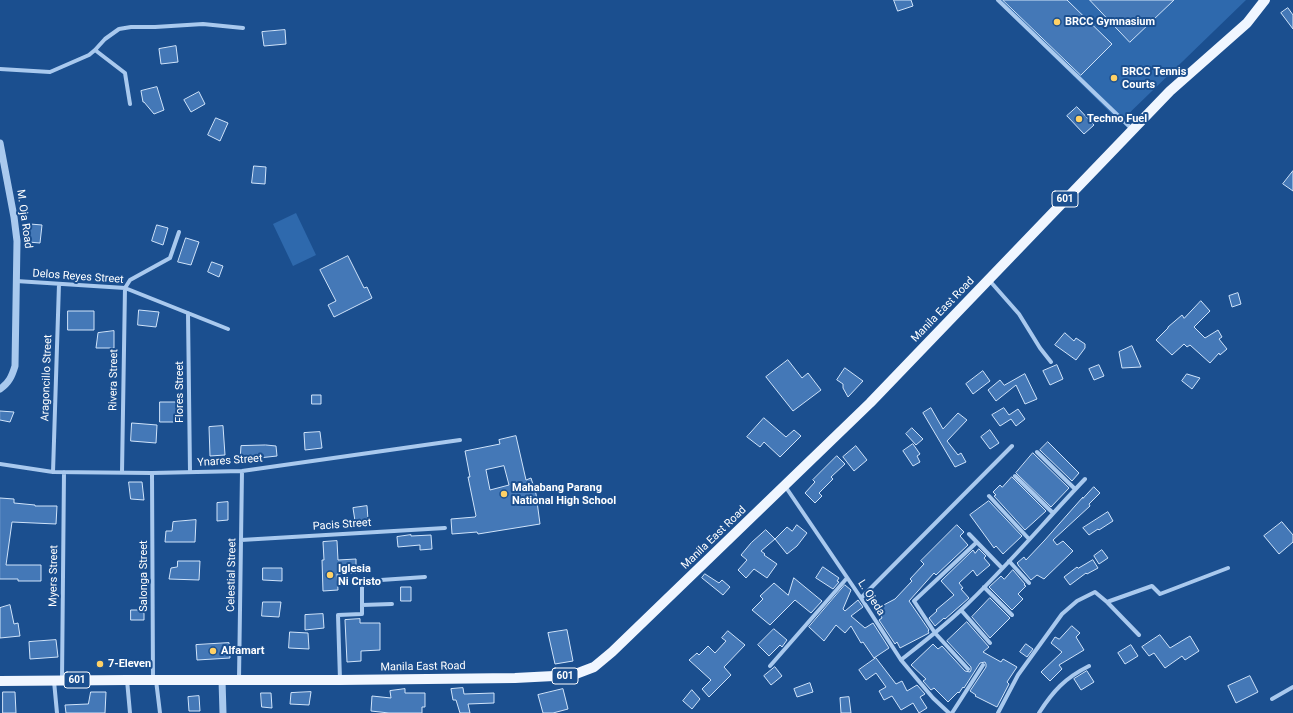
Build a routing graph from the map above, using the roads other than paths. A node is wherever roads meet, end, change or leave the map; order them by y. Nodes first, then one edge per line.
1 (998, 0) edge
2 (1265, 0) edge
3 (243, 28) dead end
4 (96, 50) junction
5 (0, 69) edge
6 (130, 104) dead end
7 (1132, 130) junction
8 (0, 143) edge
9 (179, 232) dead end
10 (989, 279) junction
11 (16, 281) junction
12 (59, 284) junction
13 (125, 288) junction
14 (188, 313) junction
15 (228, 329) dead end
16 (1051, 362) dead end
17 (0, 389) edge
18 (460, 440) dead end
19 (1012, 446) dead end
20 (1037, 452) dead end
21 (0, 464) edge
22 (242, 471) junction
23 (53, 472) junction
24 (64, 472) junction
25 (122, 472) junction
26 (190, 472) junction
27 (152, 473) junction
28 (1015, 476) dead end
29 (1085, 479) dead end
30 (785, 486) junction
31 (1075, 489) junction
32 (989, 496) dead end
33 (1053, 513) junction
34 (445, 528) dead end
35 (969, 534) dead end
36 (1029, 539) junction
37 (241, 540) junction
38 (977, 542) junction
39 (1009, 561) junction
40 (1002, 568) junction
41 (1228, 568) dead end
42 (426, 577) dead end
43 (847, 578) junction
44 (1029, 583) dead end
45 (984, 587) junction
46 (861, 598) junction
47 (1107, 602) junction
48 (392, 604) dead end
49 (362, 605) junction
50 (961, 610) junction
51 (1012, 615) dead end
52 (935, 633) junction
53 (1139, 635) dead end
54 (990, 643) dead end
55 (901, 660) junction
56 (983, 665) dead end
57 (770, 666) dead end
58 (1089, 666) dead end
59 (968, 669) dead end
60 (58, 680) junction
61 (127, 680) junction
62 (155, 680) junction
63 (222, 680) junction
64 (239, 680) junction
65 (340, 680) junction
66 (0, 681) edge
67 (1293, 687) edge
68 (1272, 699) dead end
69 (58, 713) edge
70 (130, 713) edge
71 (160, 713) edge
72 (223, 713) edge
73 (950, 713) edge
74 (998, 713) edge
75 (1039, 713) edge

1 - 7 street
2 - 7 main road, Manila East Road / 601
3 - 4 street
4 - 5 street
4 - 6 street
7 - 10 main road, Manila East Road / 601
8 - 11 street, M. Oja Road
9 - 13 street
10 - 16 street
10 - 30 main road, Manila East Road / 601
11 - 12 street, Delos Reyes Street
11 - 17 street, M. Oja Road
12 - 13 street, Delos Reyes Street
12 - 23 street, Aragoncillo Street
13 - 14 street, Delos Reyes Street
13 - 25 street, Rivera Street
14 - 15 street, Delos Reyes Street
14 - 26 street, Flores Street
18 - 22 street, Ynares Street
19 - 46 street
20 - 31 street
21 - 23 street, Ynares Street
22 - 26 street, Ynares Street
22 - 37 street, Celestial Street
23 - 24 street, Ynares Street
24 - 25 street, Ynares Street
24 - 60 street, Myers Street
25 - 27 street, Ynares Street
26 - 27 street, Ynares Street
27 - 62 street, Salonga Street
28 - 33 street
29 - 31 street
30 - 43 street, L. Ojeda
30 - 65 main road, Manila East Road / 601
31 - 33 street
32 - 36 street
33 - 36 street
34 - 37 street, Pacis Street
35 - 38 street
36 - 39 street
37 - 64 street, Celestial Street
38 - 40 street
38 - 52 street
39 - 40 street
39 - 44 street
40 - 45 street
41 - 47 street
42 - 49 street
43 - 46 street, L. Ojeda
43 - 57 street
45 - 50 street
45 - 51 street
46 - 55 street, L. Ojeda
47 - 53 street
47 - 74 street
48 - 49 street
49 - 65 street
50 - 52 street
50 - 54 street
52 - 55 street
52 - 59 street
55 - 73 street, L. Ojeda
56 - 73 street
58 - 75 street
60 - 61 main road, Manila East Road / 601
60 - 66 main road, Manila East Road / 601
60 - 69 street, Myers Street
61 - 62 main road, Manila East Road / 601
61 - 70 street
62 - 63 main road, Manila East Road / 601
62 - 71 street, Salonga Street
63 - 64 main road, Manila East Road / 601
63 - 72 street
64 - 65 main road, Manila East Road / 601
67 - 68 street

